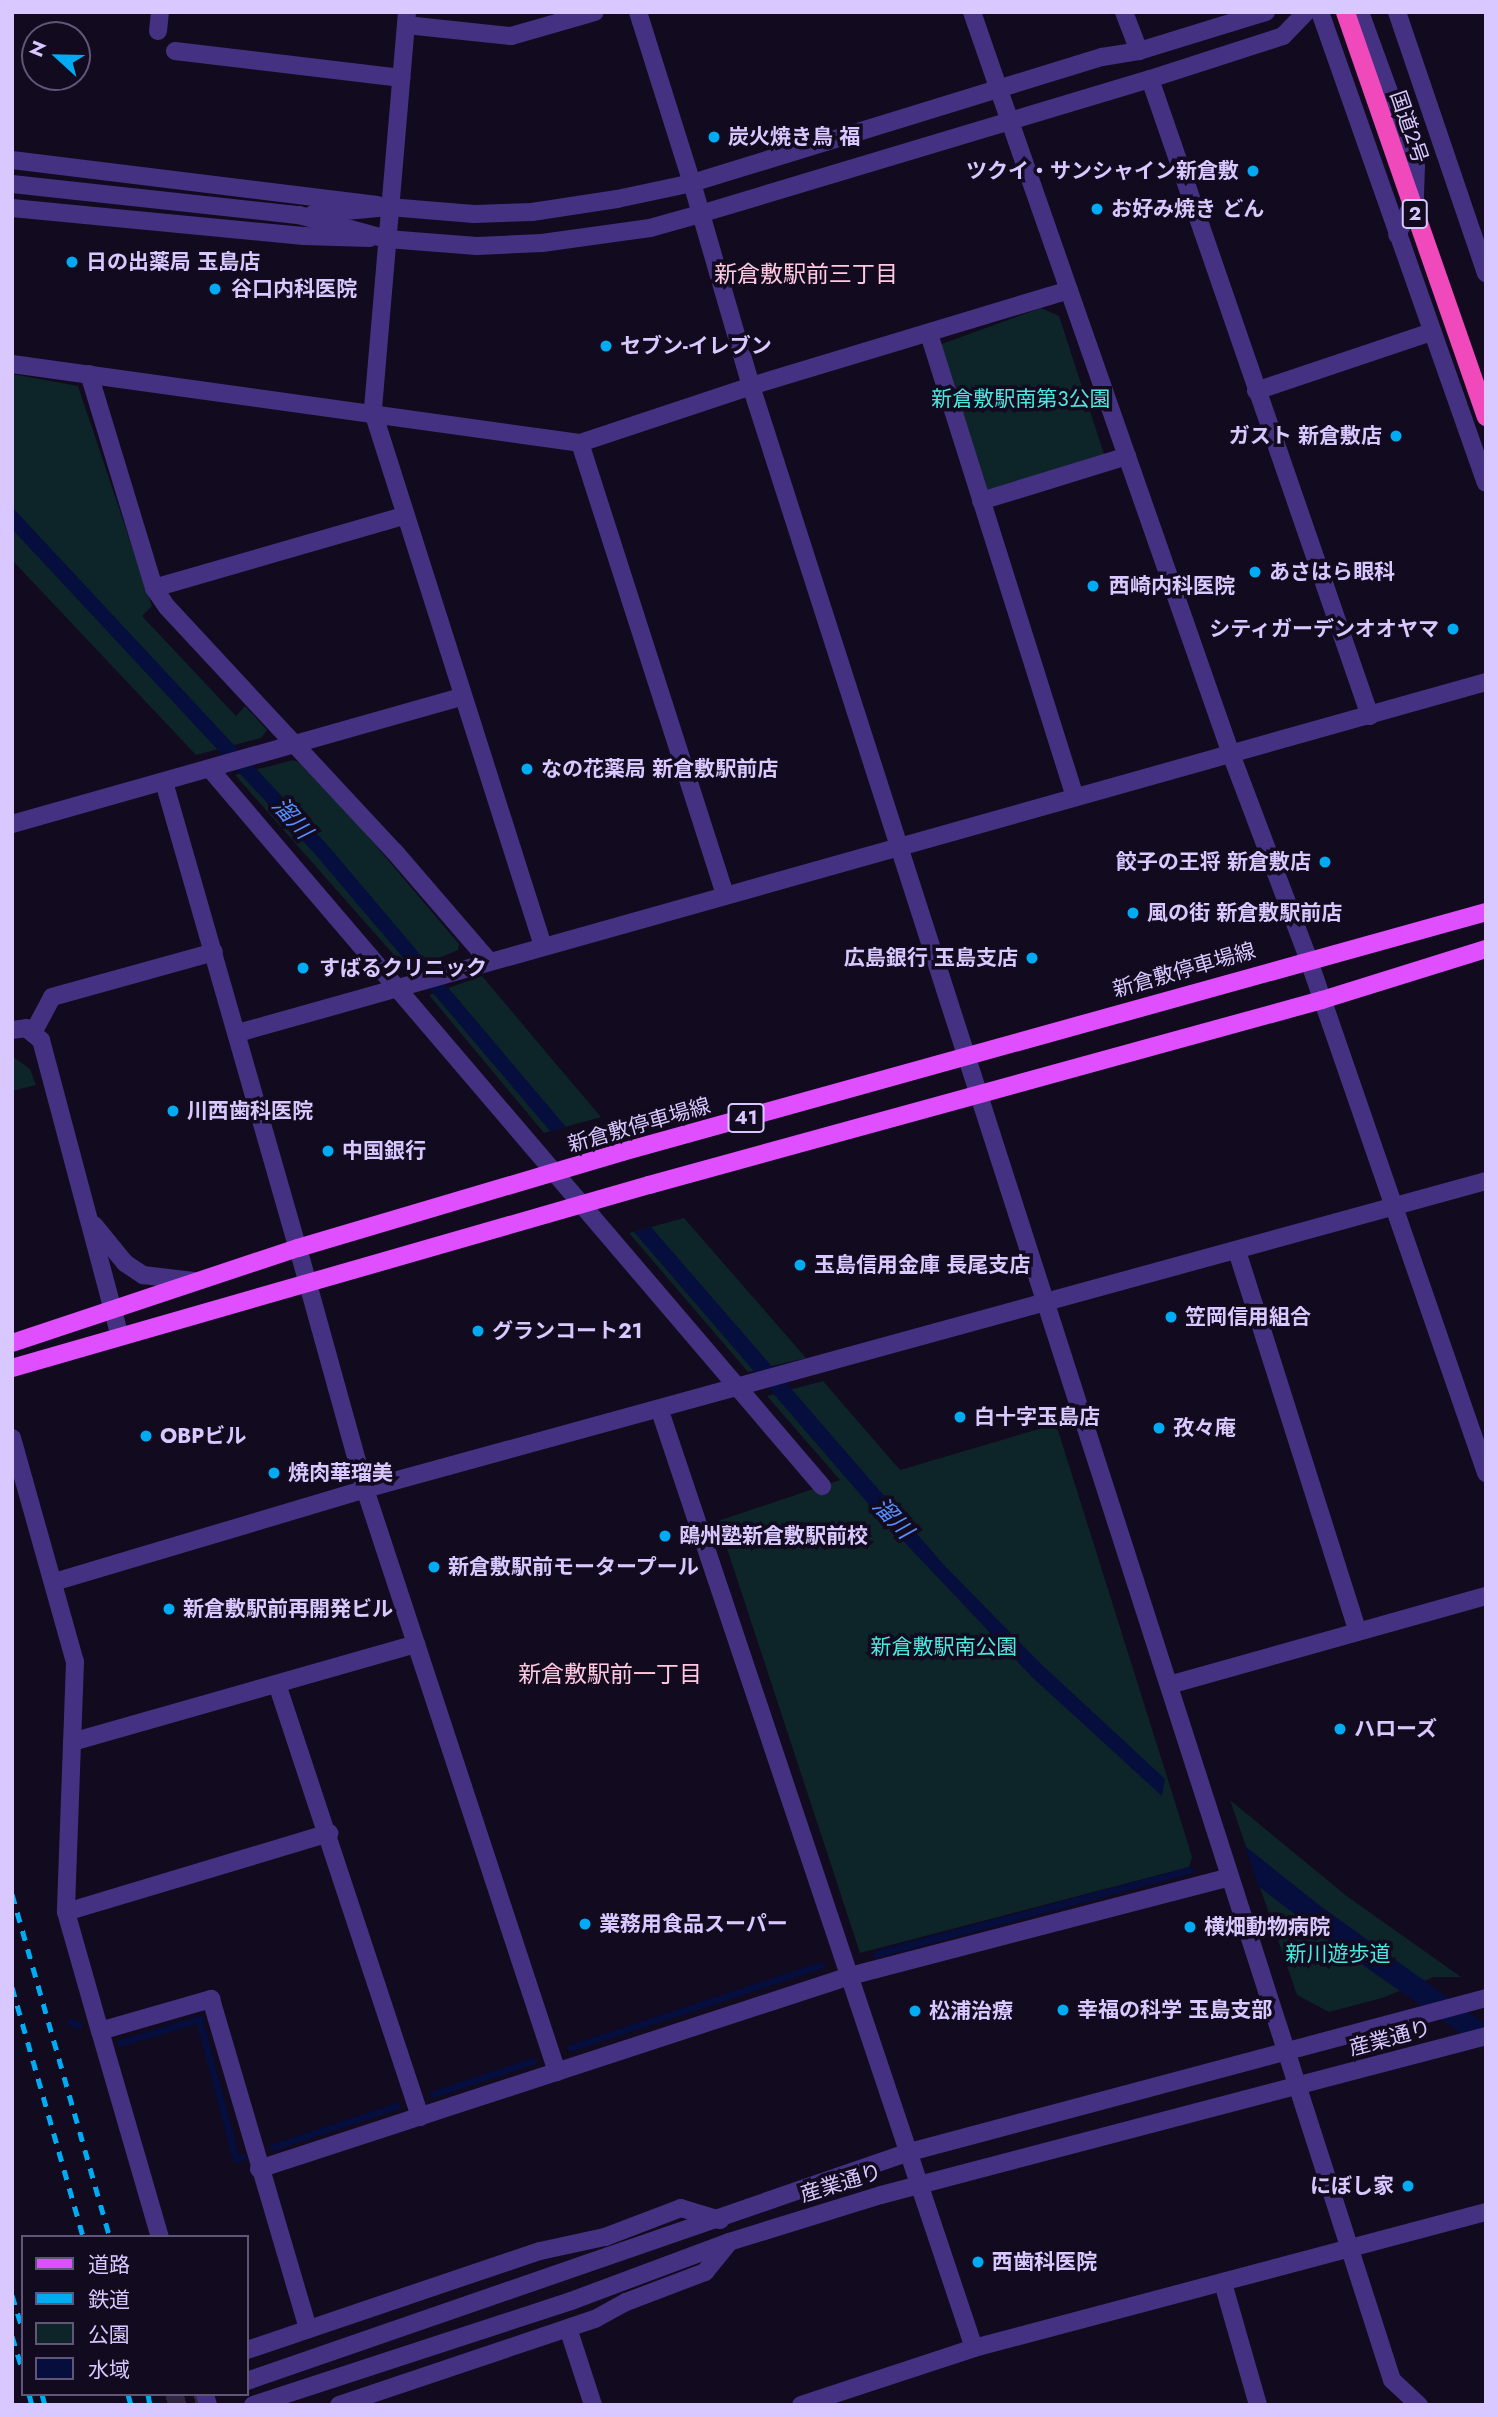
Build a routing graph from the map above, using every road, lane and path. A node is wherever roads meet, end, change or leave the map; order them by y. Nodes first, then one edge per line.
1 (160, 12) edge
2 (638, 12) edge
3 (972, 12) edge
4 (1125, 12) edge
5 (1266, 12) edge
6 (1306, 12) edge
7 (1320, 12) edge
8 (1345, 12) edge
9 (1360, 12) edge
10 (1397, 12) edge
11 (583, 14) edge
12 (407, 19) edge
13 (158, 30) dead end
14 (175, 51) dead end
15 (1139, 51) junction
16 (401, 78) junction
17 (1150, 79) junction
18 (999, 90) junction
19 (1009, 119) junction
20 (12, 160) edge
21 (692, 183) junction
22 (12, 184) edge
23 (389, 207) junction
24 (12, 208) edge
25 (700, 214) junction
26 (299, 215) junction
27 (1398, 235) junction
28 (387, 239) junction
29 (1486, 273) edge
30 (1069, 290) junction
31 (1431, 332) junction
32 (929, 334) junction
33 (12, 364) edge
34 (89, 374) junction
35 (751, 386) junction
36 (1256, 391) junction
37 (373, 412) junction
38 (1486, 416) edge
39 (580, 443) junction
40 (1128, 456) junction
41 (1486, 483) edge
42 (981, 501) junction
43 (404, 516) junction
44 (154, 588) junction
45 (1486, 682) edge
46 (461, 697) junction
47 (1370, 716) junction
48 (296, 744) junction
49 (1231, 754) junction
50 (218, 766) junction
51 (164, 782) junction
52 (1075, 797) junction
53 (12, 824) edge
54 (897, 845) junction
55 (725, 894) junction
56 (1486, 912) edge
57 (543, 946) junction
58 (1486, 949) edge
59 (214, 952) junction
60 (1308, 958) junction
61 (489, 961) junction
62 (400, 987) junction
63 (1322, 1000) junction
64 (12, 1030) edge
65 (34, 1031) junction
66 (238, 1033) junction
67 (969, 1055) junction
68 (981, 1095) junction
69 (553, 1173) junction
70 (1486, 1181) edge
71 (582, 1206) junction
72 (1391, 1208) junction
73 (85, 1210) junction
74 (298, 1248) junction
75 (1237, 1251) junction
76 (196, 1281) junction
77 (309, 1283) junction
78 (1046, 1304) junction
79 (112, 1309) junction
80 (120, 1337) junction
81 (12, 1343) edge
82 (12, 1368) edge
83 (740, 1389) junction
84 (660, 1411) junction
85 (12, 1438) edge
86 (1486, 1474) edge
87 (822, 1486) dead end
88 (365, 1489) junction
89 (54, 1582) junction
90 (1486, 1596) edge
91 (1357, 1629) junction
92 (416, 1644) junction
93 (1169, 1685) junction
94 (278, 1687) junction
95 (72, 1742) junction
96 (329, 1833) junction
97 (1229, 1877) junction
98 (66, 1912) junction
99 (850, 1976) junction
100 (1479, 2000) edge
101 (100, 2031) junction
102 (1486, 2036) edge
103 (1287, 2052) junction
104 (557, 2072) junction
105 (1297, 2086) junction
106 (420, 2117) junction
107 (906, 2153) junction
108 (259, 2169) junction
109 (919, 2183) junction
110 (1486, 2212) edge
111 (720, 2220) junction
112 (159, 2235) edge
113 (729, 2242) junction
114 (1349, 2248) junction
115 (1223, 2283) junction
116 (308, 2328) junction
117 (568, 2328) junction
118 (974, 2348) junction
119 (248, 2350) edge
120 (248, 2381) edge
121 (253, 2405) edge
122 (339, 2405) edge
123 (593, 2405) edge
124 (801, 2405) edge
125 (1258, 2405) edge
126 (1419, 2405) edge

1 - 13 street
2 - 21 street
3 - 18 street
4 - 15 street
5 - 15 street
6 - 17 street
7 - 27 street
8 - 38 highway, 国道2号 / 2, bridge
9 - 27 street
10 - 29 street
11 - 12 street
12 - 16 street
14 - 16 street
15 - 18 street
16 - 23 street
17 - 19 street
17 - 36 street
18 - 19 street
18 - 21 street
19 - 25 street
19 - 30 street
20 - 23 street
21 - 23 street
21 - 25 street
22 - 26 street
23 - 26 street
23 - 28 street
24 - 28 street
25 - 28 street
25 - 35 street
26 - 28 street
27 - 31 street
28 - 37 street
30 - 32 street
30 - 40 street
31 - 36 street
31 - 41 street
32 - 35 street
32 - 42 street
33 - 34 street
34 - 37 street
34 - 44 street
35 - 39 street
35 - 54 street
36 - 47 street
37 - 39 street
37 - 43 street
39 - 55 street
40 - 42 street
40 - 49 street
42 - 52 street
43 - 44 street
43 - 46 street
44 - 48 street
45 - 47 street
46 - 48 street
46 - 57 street
47 - 49 street
48 - 50 street
48 - 61 street
49 - 52 street
49 - 60 street
50 - 51 street
50 - 62 street
51 - 53 street
51 - 59 street
52 - 54 street
54 - 55 street
54 - 67 street
55 - 57 street
56 - 60 main road, 新倉敷停車場線 / 41
57 - 61 street
58 - 63 main road, 41
59 - 65 street
59 - 66 street
60 - 63 street
60 - 67 main road, 新倉敷停車場線 / 41
61 - 62 street
62 - 66 street
62 - 69 street
63 - 68 main road, 41
63 - 72 street
64 - 65 street
65 - 73 street
66 - 74 street
67 - 68 street
67 - 69 main road, 新倉敷停車場線 / 41
68 - 71 main road, 41
68 - 78 street
69 - 71 street
69 - 74 main road, 新倉敷停車場線 / 41
70 - 72 street
71 - 77 main road, 41
71 - 83 street
72 - 75 street
72 - 86 street
73 - 76 street
73 - 79 street
74 - 76 main road, 新倉敷停車場線 / 41
74 - 77 street
75 - 78 street
75 - 91 street
76 - 79 main road, 新倉敷停車場線 / 41
77 - 80 main road, 41
77 - 88 street
78 - 83 street
78 - 93 street
79 - 80 street
79 - 81 main road, 新倉敷停車場線 / 41
80 - 82 main road, 41
83 - 84 street
83 - 87 street
84 - 88 street
84 - 99 street
85 - 89 street
88 - 89 street
88 - 92 street
89 - 95 street
90 - 91 street
91 - 93 street
92 - 94 street
92 - 104 street
93 - 97 street
94 - 95 street
94 - 96 street
95 - 98 street
96 - 98 street
96 - 106 street
97 - 99 street
97 - 103 street
98 - 101 street
99 - 104 street
99 - 107 street
100 - 103 street, 産業通り
101 - 108 street
101 - 112 street
102 - 105 street, 産業通り
103 - 105 street
103 - 107 street, 産業通り
104 - 106 street
105 - 109 street, 産業通り
105 - 114 street
106 - 108 street
107 - 109 street
107 - 111 street, 産業通り
108 - 116 street
109 - 113 street, 産業通り
109 - 118 street
110 - 114 street
111 - 116 street
111 - 120 street, 産業通り
113 - 117 street
113 - 121 street, 産業通り
114 - 115 street
114 - 126 street
115 - 118 street
115 - 125 street
116 - 119 street
117 - 122 street
117 - 123 street
118 - 124 street

